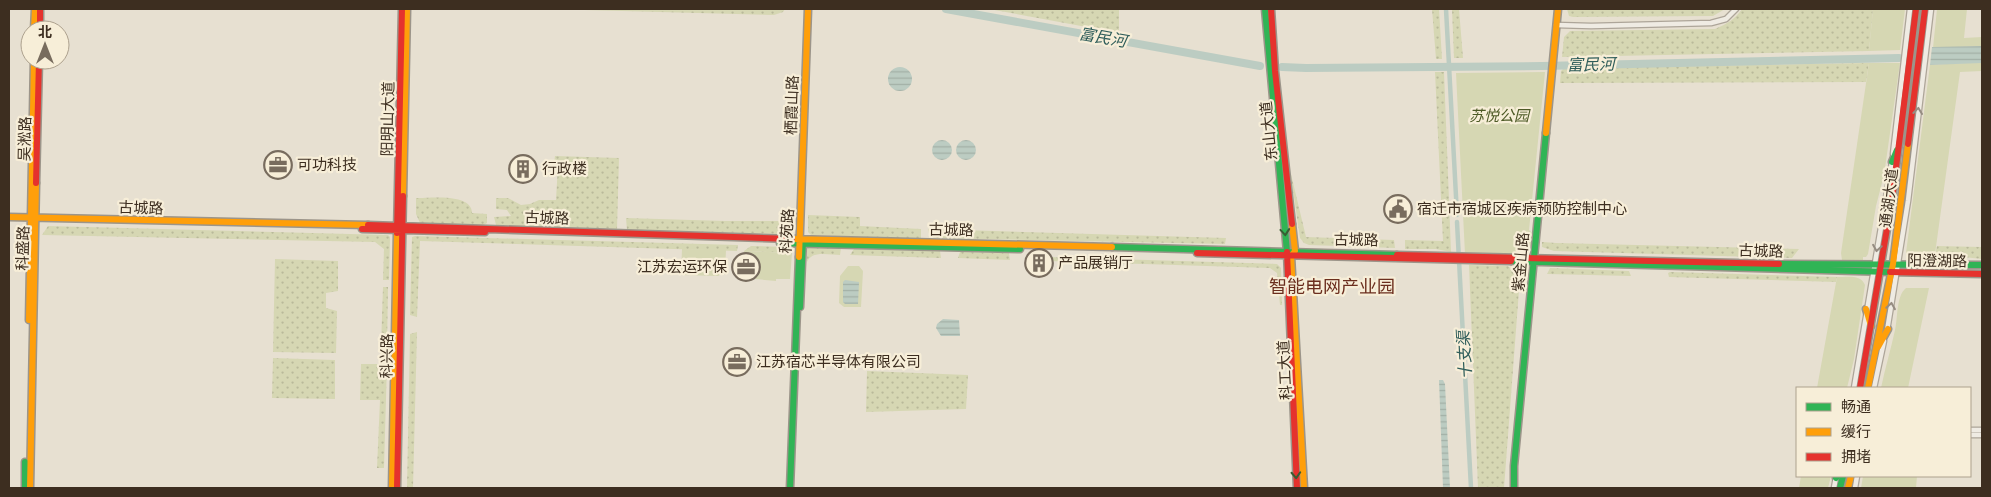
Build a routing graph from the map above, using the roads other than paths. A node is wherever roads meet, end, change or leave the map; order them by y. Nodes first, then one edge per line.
1 (402, 9) edge
2 (407, 9) edge
3 (808, 9) edge
4 (1265, 9) edge
5 (1271, 9) edge
6 (1558, 9) edge
7 (1734, 9) edge
8 (1910, 9) edge
9 (1916, 9) edge
10 (1925, 9) edge
11 (1931, 9) edge
12 (1556, 24) junction
13 (34, 70) edge
14 (39, 70) edge
15 (1901, 143) junction
16 (1892, 162) junction
17 (1902, 200) junction
18 (802, 202) joint
19 (9, 219) edge
20 (34, 219) junction
21 (1905, 220) junction
22 (400, 227) junction
23 (801, 241) junction
24 (1290, 253) junction
25 (1534, 259) junction
26 (1883, 264) junction
27 (1896, 264) junction
28 (1982, 265) edge
29 (1874, 268) junction
30 (1882, 272) junction
31 (1894, 273) junction
32 (1982, 274) edge
33 (1866, 309) junction
34 (1871, 328) junction
35 (1888, 329) junction
36 (1874, 354) junction
37 (1873, 364) junction
38 (1854, 387) edge
39 (1860, 387) edge
40 (1868, 387) edge
41 (1874, 387) edge
42 (1874, 387) edge
43 (25, 488) edge
44 (30, 488) edge
45 (392, 488) edge
46 (397, 488) edge
47 (791, 488) edge
48 (1297, 488) edge
49 (1304, 488) edge
50 (1514, 488) edge

1 - 22 main road, 阳明山大道
2 - 22 main road, 阳明山大道
3 - 18 main road, 栖霞山路
4 -> 24 main road, 东山大道
5 - 24 main road, 东山大道
6 - 12 main road, 紫金山路
7 - 12 street
8 - 16 street
9 - 15 main road, 通湖大道
10 - 17 main road, 通湖大道
21 -> 11 street
12 - 25 main road, 紫金山路
13 - 20 main road, 吴淞路
14 - 20 main road, 吴淞路
15 - 16 main road
15 - 26 main road, 通湖大道
16 -> 29 street
17 - 21 main road
17 - 27 main road, 通湖大道
18 - 23 main road, 科苑路
19 - 20 main road, 古城路
20 - 22 main road, 古城路
20 - 43 main road, 科盛路
20 - 44 main road, 科盛路
21 - 27 street
22 - 23 main road, 古城路
22 - 45 main road, 科兴路
22 - 46 main road, 科兴路
23 - 24 main road, 古城路
23 - 47 main road, 科苑路
24 - 25 main road, 古城路
24 -> 48 main road, 科工大道
24 - 49 main road, 科工大道
25 - 29 main road, 古城路
25 - 50 main road, 紫金山路
26 - 27 main road, 古城路
26 - 29 main road, 古城路
26 - 30 main road, 通湖大道
27 - 28 main road, 阳澄湖路
27 - 31 main road, 通湖大道
29 - 30 main road, 古城路
29 - 33 street
30 - 31 main road, 古城路
30 - 34 main road, 通湖大道
31 - 32 main road, 阳澄湖路
35 -> 31 street
31 - 36 main road, 通湖大道
33 - 34 main road
33 - 38 street
34 - 39 main road, 通湖大道
35 - 36 main road
35 - 41 street
36 - 37 main road, 通湖大道
37 - 40 main road, 通湖大道
37 - 42 main road

